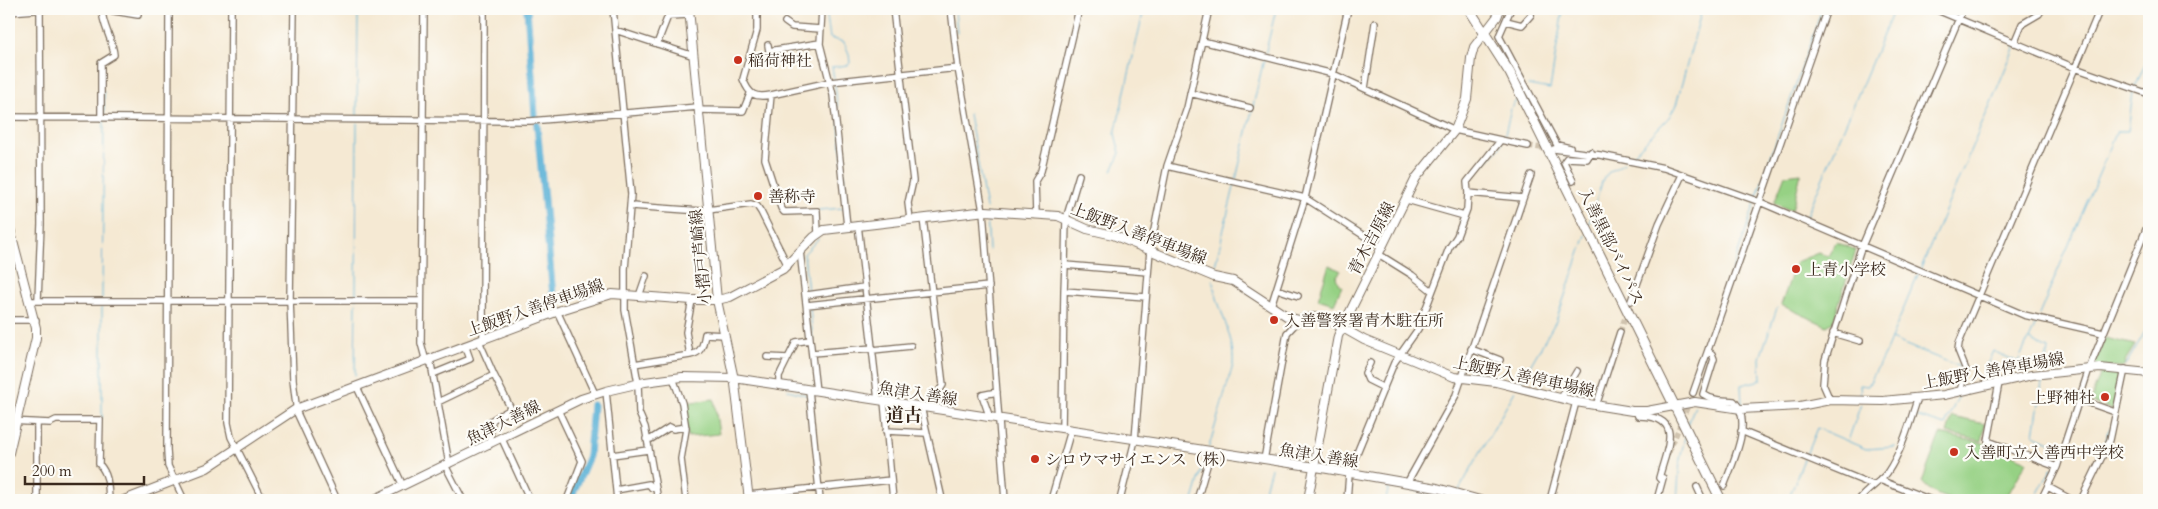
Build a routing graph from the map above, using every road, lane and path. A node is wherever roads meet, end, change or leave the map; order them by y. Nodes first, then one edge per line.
1 (40, 9) edge
2 (48, 9) edge
3 (169, 9) edge
4 (231, 9) edge
5 (294, 9) edge
6 (424, 9) edge
7 (484, 9) edge
8 (614, 9) edge
9 (756, 9) edge
10 (822, 9) edge
11 (893, 9) edge
12 (951, 9) edge
13 (1079, 9) edge
14 (1209, 9) edge
15 (1348, 9) edge
16 (1469, 9) edge
17 (1500, 9) edge
18 (1508, 9) edge
19 (1827, 9) edge
20 (1935, 9) edge
21 (1963, 9) edge
22 (2042, 9) edge
23 (2100, 9) edge
24 (9, 12) edge
25 (689, 12) edge
26 (138, 15) dead end
27 (1531, 15) dead end
28 (1959, 19) junction
29 (1506, 21) junction
30 (785, 22) dead end
31 (1375, 23) dead end
32 (821, 29) junction
33 (615, 30) junction
34 (1486, 33) junction
35 (1202, 41) junction
36 (820, 43) junction
37 (2014, 43) junction
38 (657, 44) junction
39 (768, 46) dead end
40 (694, 56) junction
41 (958, 68) junction
42 (2075, 68) junction
43 (900, 74) junction
44 (1333, 74) junction
45 (830, 82) junction
46 (1365, 88) junction
47 (1190, 93) junction
48 (750, 94) junction
49 (2149, 94) edge
50 (771, 95) junction
51 (1250, 108) dead end
52 (698, 109) junction
53 (623, 112) junction
54 (9, 117) edge
55 (40, 117) junction
56 (101, 118) junction
57 (168, 118) junction
58 (293, 118) junction
59 (231, 119) junction
60 (422, 120) junction
61 (484, 120) junction
62 (1455, 130) junction
63 (1500, 140) junction
64 (1528, 146) tunnel mouth
65 (1554, 149) tunnel mouth
66 (1591, 154) junction
67 (1167, 166) junction
68 (1079, 174) dead end
69 (1531, 174) dead end
70 (1682, 174) junction
71 (1573, 181) dead end
72 (1468, 193) junction
73 (1305, 198) junction
74 (1522, 198) junction
75 (1407, 200) junction
76 (1760, 202) junction
77 (631, 206) junction
78 (708, 211) junction
79 (983, 211) junction
80 (1036, 214) junction
81 (1464, 216) junction
82 (923, 218) junction
83 (910, 219) junction
84 (1066, 219) junction
85 (2149, 222) edge
86 (9, 225) edge
87 (848, 226) junction
88 (858, 226) junction
89 (818, 234) junction
90 (1862, 248) junction
91 (1150, 250) junction
92 (800, 251) junction
93 (1381, 252) junction
94 (1065, 265) junction
95 (788, 266) junction
96 (1148, 272) junction
97 (646, 276) dead end
98 (989, 286) junction
99 (864, 287) junction
100 (1277, 288) junction
101 (932, 291) junction
102 (1064, 291) junction
103 (1432, 291) junction
104 (624, 294) junction
105 (806, 294) junction
106 (639, 296) junction
107 (1298, 296) dead end
108 (1146, 297) junction
109 (1979, 297) junction
110 (168, 299) junction
111 (38, 300) junction
112 (229, 300) junction
113 (290, 300) junction
114 (692, 300) junction
115 (717, 300) junction
116 (866, 300) junction
117 (30, 301) junction
118 (421, 301) junction
119 (1631, 301) tunnel mouth
120 (807, 305) junction
121 (1271, 306) junction
122 (558, 311) junction
123 (9, 320) edge
124 (36, 320) junction
125 (1299, 320) junction
126 (1342, 328) junction
127 (1620, 332) tunnel mouth
128 (1833, 333) junction
129 (2103, 333) junction
130 (725, 334) junction
131 (481, 340) junction
132 (810, 340) junction
133 (1860, 341) dead end
134 (465, 346) junction
135 (911, 346) dead end
136 (873, 349) junction
137 (1471, 350) junction
138 (1708, 351) junction
139 (812, 353) junction
140 (1402, 354) junction
141 (690, 355) junction
142 (768, 357) dead end
143 (788, 358) junction
144 (428, 360) junction
145 (1500, 360) dead end
146 (634, 364) junction
147 (1370, 364) dead end
148 (2089, 369) junction
149 (2125, 369) junction
150 (1577, 371) dead end
151 (2149, 373) edge
152 (433, 374) junction
153 (494, 375) junction
154 (673, 378) junction
155 (734, 378) junction
156 (1461, 378) junction
157 (1999, 382) junction
158 (638, 383) junction
159 (779, 385) junction
160 (357, 386) junction
161 (1384, 388) junction
162 (812, 390) junction
163 (606, 391) junction
164 (1960, 391) junction
165 (997, 392) junction
166 (1693, 392) tunnel mouth
167 (595, 394) junction
168 (1918, 397) junction
169 (1561, 398) junction
170 (2078, 399) junction
171 (1830, 400) junction
172 (881, 401) junction
173 (438, 402) junction
174 (1576, 402) junction
175 (1596, 406) junction
176 (1674, 406) junction
177 (921, 407) junction
178 (296, 409) junction
179 (931, 409) junction
180 (1741, 409) junction
181 (558, 410) junction
182 (1636, 411) junction
183 (2115, 412) junction
184 (990, 418) junction
185 (999, 419) junction
186 (12, 421) edge
187 (37, 422) junction
188 (686, 427) junction
189 (1062, 429) junction
190 (1071, 430) junction
191 (886, 431) junction
192 (1741, 431) junction
193 (926, 433) junction
194 (646, 438) junction
195 (502, 439) junction
196 (1136, 440) junction
197 (490, 445) junction
198 (238, 448) junction
199 (648, 450) junction
200 (1211, 452) junction
201 (1669, 452) tunnel mouth
202 (9, 453) edge
203 (612, 455) junction
204 (1264, 460) junction
205 (447, 465) junction
206 (1314, 467) junction
207 (2057, 467) junction
208 (1349, 474) junction
209 (174, 480) junction
210 (891, 480) junction
211 (1880, 480) junction
212 (1662, 481) junction
213 (1407, 483) junction
214 (1873, 485) junction
215 (402, 486) junction
216 (1724, 486) dead end
217 (1697, 487) dead end
218 (2048, 487) junction
219 (655, 488) junction
220 (818, 488) junction
221 (616, 490) junction
222 (142, 497) edge
223 (1455, 497) edge
224 (749, 498) edge
225 (37, 500) edge
226 (109, 500) edge
227 (124, 500) edge
228 (184, 500) edge
229 (263, 500) edge
230 (337, 500) edge
231 (373, 500) edge
232 (463, 500) edge
233 (530, 500) edge
234 (567, 500) edge
235 (617, 500) edge
236 (658, 500) edge
237 (686, 500) edge
238 (820, 500) edge
239 (894, 500) edge
240 (944, 500) edge
241 (1005, 500) edge
242 (1052, 500) edge
243 (1120, 500) edge
244 (1198, 500) edge
245 (1308, 500) edge
246 (1347, 500) edge
247 (1480, 500) edge
248 (1550, 500) edge
249 (1657, 500) edge
250 (1703, 500) edge
251 (1720, 500) edge
252 (1858, 500) edge
253 (1931, 500) edge
254 (2041, 500) edge
255 (2072, 500) edge
256 (2081, 500) edge

1 - 2 street
1 - 24 street
1 - 55 street
3 - 57 street
4 - 59 street
5 - 58 street
6 - 60 street
7 - 61 street
8 - 33 street
9 - 48 street
10 - 32 street
11 - 43 street
12 - 41 street
13 - 80 street
14 - 35 street
15 - 44 street
16 - 34 highway, 入善黒部バイパス
17 - 34 main road, 青木吉原線
18 - 29 street
19 - 76 street
20 - 28 street
21 - 28 street
22 - 37 street
23 - 42 street
25 - 38 street
25 - 40 main road, 小摺戸芦崎線
26 - 56 street
27 - 29 street
28 - 37 street
28 - 90 street
29 - 66 street
30 - 32 street
31 - 46 street
32 - 36 street
33 - 38 street
33 - 53 street
34 - 62 main road, 青木吉原線
34 - 176 highway, 入善黒部バイパス
35 - 44 street
35 - 47 street
36 - 39 street
36 - 45 street
37 - 42 street
38 - 40 street
40 - 52 main road, 小摺戸芦崎線
41 - 43 street
41 - 79 street
42 - 49 street
42 - 109 street
43 - 45 street
43 - 83 street
44 - 46 street
44 - 73 street
45 - 50 street
45 - 87 street
46 - 62 street
47 - 51 street
47 - 67 street
48 - 50 street
48 - 52 street
50 - 89 street
52 - 53 street
52 - 78 main road, 小摺戸芦崎線
53 - 61 street
53 - 77 street
54 - 55 street
55 - 56 street
55 - 111 street
56 - 57 street
57 - 59 street
57 - 110 street
58 - 59 street
58 - 60 street
58 - 113 street
59 - 112 street
60 - 61 street
60 - 118 street
61 - 131 street
62 - 63 street
62 - 75 main road, 青木吉原線
63 - 64 street
63 - 72 street
65 - 66 street
66 - 70 street
66 - 71 street
67 - 73 street
67 - 91 street
68 - 84 street
69 - 74 street
70 - 76 street
70 - 119 street
72 - 74 street
72 - 81 street
73 - 93 street
73 - 100 street
74 - 137 street
75 - 81 street
75 - 93 main road, 青木吉原線
76 - 90 street
76 - 138 street
77 - 78 street
77 - 104 street
78 - 95 street
78 - 115 main road, 小摺戸芦崎線
79 - 80 main road, 上飯野入善停車場線
79 - 82 main road, 上飯野入善停車場線
79 - 98 street
80 - 84 main road, 上飯野入善停車場線
81 - 103 street
82 - 83 main road, 上飯野入善停車場線
82 - 101 street
83 - 88 main road, 上飯野入善停車場線
84 - 91 main road, 上飯野入善停車場線
84 - 94 street
85 - 129 street
86 - 117 main road
87 - 88 main road, 上飯野入善停車場線
87 - 89 main road, 上飯野入善停車場線
88 - 99 street
89 - 92 main road, 上飯野入善停車場線
90 - 109 street
90 - 128 street
91 - 96 street
91 - 121 main road, 上飯野入善停車場線
92 - 95 main road, 上飯野入善停車場線
92 - 105 street
93 - 103 street
93 - 126 main road, 青木吉原線
94 - 96 street
94 - 102 street
95 - 115 main road, 上飯野入善停車場線
96 - 108 street
97 - 106 street
98 - 101 street
98 - 165 street
99 - 105 street
99 - 116 street
100 - 107 street
100 - 121 street
101 - 116 street
101 - 179 street
102 - 108 street
102 - 189 street
103 - 140 street
104 - 106 main road, 上飯野入善停車場線
104 - 122 main road, 上飯野入善停車場線
104 - 146 street
105 - 120 street
106 - 114 main road, 上飯野入善停車場線
108 - 196 street
109 - 129 street
109 - 164 street
110 - 111 street
110 - 112 street
110 - 209 street
111 - 117 street
112 - 113 street
112 - 198 street
113 - 118 street
113 - 178 street
114 - 115 main road, 上飯野入善停車場線
114 - 141 street
115 - 130 main road, 小摺戸芦崎線
116 - 120 street
116 - 136 street
117 - 124 main road
118 - 144 street
120 - 132 street
121 - 125 main road, 上飯野入善停車場線
122 - 131 main road, 上飯野入善停車場線
122 - 167 street
123 - 124 street
124 - 186 main road
125 - 126 main road, 上飯野入善停車場線
125 - 204 street
126 - 140 main road, 上飯野入善停車場線
126 - 206 main road, 青木吉原線
127 - 175 street
128 - 133 street
128 - 171 street
129 - 148 street
130 - 141 street
130 - 155 main road, 小摺戸芦崎線
131 - 134 main road, 上飯野入善停車場線
131 - 153 street
132 - 139 street
132 - 143 street
134 - 144 main road, 上飯野入善停車場線
134 - 152 street
135 - 136 street
136 - 139 street
136 - 172 street
137 - 145 street
137 - 156 street
138 - 166 street
138 - 180 street
139 - 162 street
140 - 156 main road, 上飯野入善停車場線
140 - 161 street
141 - 146 street
142 - 143 street
143 - 159 street
144 - 152 street
144 - 160 main road, 上飯野入善停車場線
146 - 158 street
147 - 161 street
148 - 149 main road, 上飯野入善停車場線
148 - 157 main road, 上飯野入善停車場線
148 - 170 street
149 - 151 main road, 上飯野入善停車場線
149 - 183 street
150 - 169 street
152 - 173 street
153 - 173 street
153 - 197 street
154 - 155 main road, 魚津入善線
154 - 158 main road, 魚津入善線
154 - 188 street
155 - 159 main road, 魚津入善線
155 - 224 main road, 小摺戸芦崎線
156 - 169 main road, 上飯野入善停車場線
156 - 213 street
157 - 164 main road, 上飯野入善停車場線
157 - 207 street
158 - 163 main road, 魚津入善線
158 - 194 street
159 - 162 main road, 魚津入善線
160 - 178 main road, 上飯野入善停車場線
160 - 215 street
161 - 208 street
162 - 172 main road, 魚津入善線
162 - 220 street
163 - 167 main road, 魚津入善線
163 - 203 street
164 - 168 main road, 上飯野入善停車場線
165 - 184 street
165 - 185 street
167 - 181 main road, 魚津入善線
168 - 171 main road, 上飯野入善停車場線
168 - 211 street
169 - 174 main road, 上飯野入善停車場線
170 - 183 street
170 - 207 street
171 - 180 main road, 上飯野入善停車場線
172 - 177 main road, 魚津入善線
172 - 191 street
173 - 205 street
174 - 175 main road, 上飯野入善停車場線
174 - 248 street
175 - 182 main road, 上飯野入善停車場線
176 - 180 main road, 上飯野入善停車場線
176 - 182 main road, 上飯野入善停車場線
176 - 251 highway, 入善黒部バイパス
177 - 179 main road, 魚津入善線
177 - 193 street
178 - 198 main road, 上飯野入善停車場線
178 - 230 street
179 - 184 main road, 魚津入善線
180 - 192 street
181 - 195 main road, 魚津入善線
181 - 234 street
182 - 212 street
183 - 256 street
184 - 185 main road, 魚津入善線
185 - 189 main road, 魚津入善線
185 - 241 street
186 - 187 street
186 - 202 main road
187 - 225 street
187 - 226 street
188 - 194 street
188 - 237 street
189 - 190 main road, 魚津入善線
190 - 196 main road, 魚津入善線
190 - 242 street
191 - 193 street
191 - 210 street
192 - 214 street
192 - 216 street
193 - 240 street
194 - 199 street
195 - 197 main road, 魚津入善線
195 - 233 street
196 - 200 main road, 魚津入善線
196 - 243 street
197 - 205 main road, 魚津入善線
198 - 209 main road, 上飯野入善停車場線
198 - 229 street
199 - 203 street
199 - 219 street
200 - 204 main road, 魚津入善線
200 - 244 street
201 - 212 street
203 - 221 street
204 - 206 main road, 魚津入善線
205 - 215 main road, 魚津入善線
205 - 232 street
206 - 208 main road, 魚津入善線
206 - 245 main road, 青木吉原線
207 - 218 street
208 - 213 main road, 魚津入善線
208 - 246 street
209 - 222 main road, 上飯野入善停車場線
209 - 228 street
210 - 220 street
210 - 239 street
211 - 214 street
211 - 253 street
212 - 249 street
213 - 223 main road, 魚津入善線
214 - 252 street
215 - 231 main road, 魚津入善線
217 - 250 street
218 - 254 street
218 - 255 street
219 - 221 street
219 - 236 street
220 - 224 street
220 - 238 street
221 - 235 street
222 - 227 main road, 上飯野入善停車場線
223 - 247 main road, 魚津入善線

